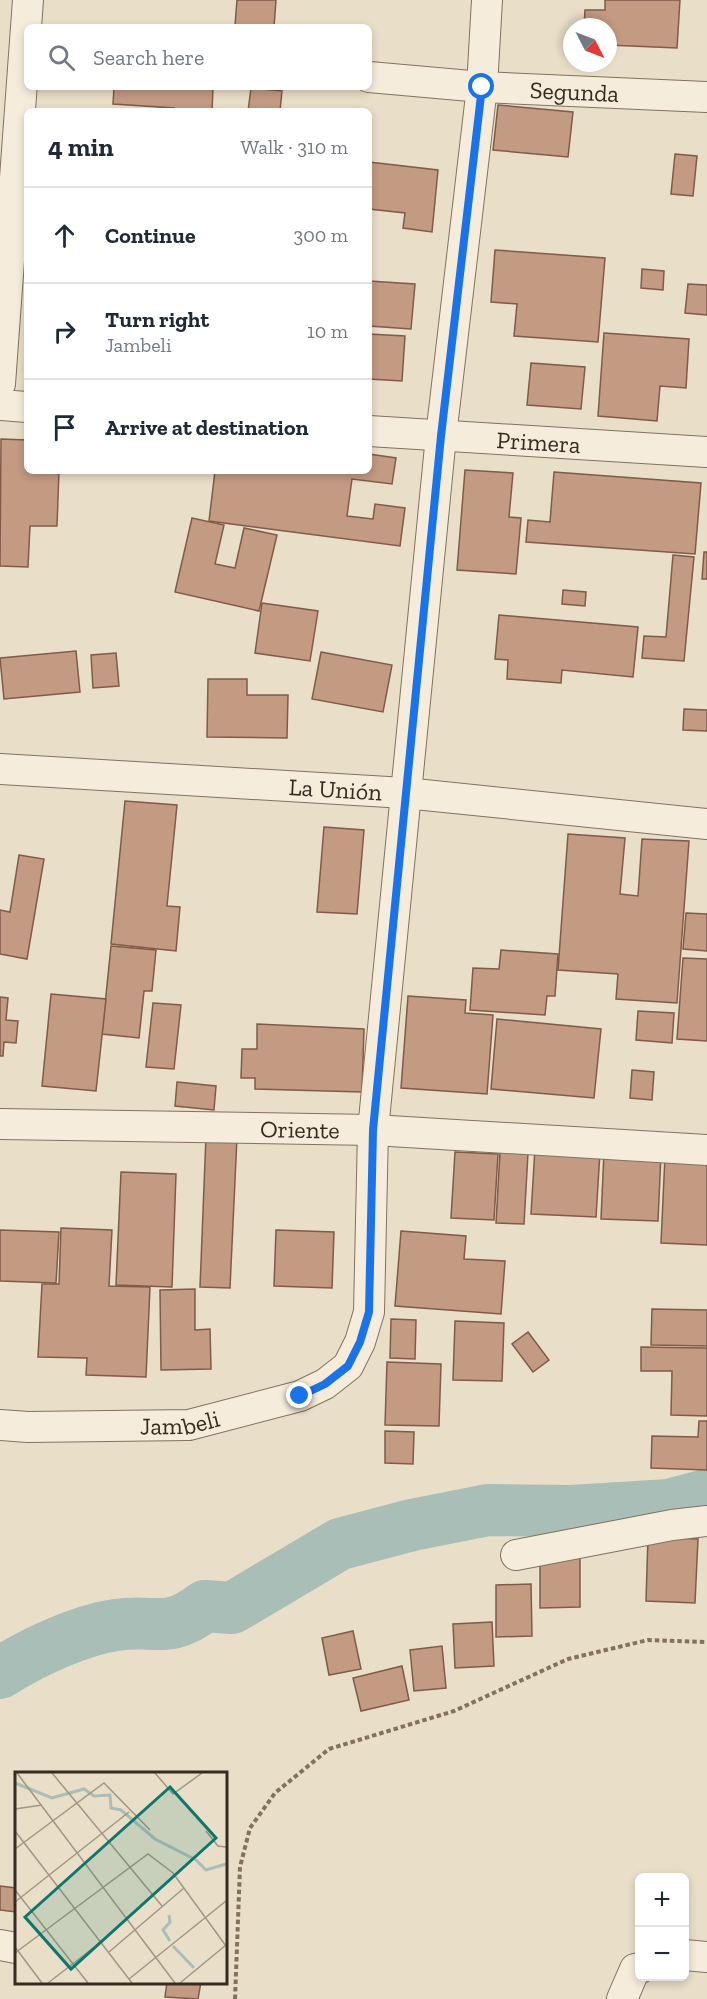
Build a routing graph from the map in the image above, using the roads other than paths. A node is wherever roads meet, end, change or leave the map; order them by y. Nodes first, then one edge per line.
1 (28, 0) edge
2 (487, 0) edge
3 (17, 48) edge
4 (372, 77) edge
5 (482, 87) junction
6 (707, 97) edge
7 (0, 384) edge
8 (0, 405) edge
9 (24, 407) edge
10 (372, 431) edge
11 (441, 436) junction
12 (707, 452) edge
13 (0, 769) edge
14 (405, 793) junction
15 (707, 824) edge
16 (0, 1124) edge
17 (373, 1130) junction
18 (707, 1150) edge
19 (0, 1425) edge
20 (707, 1521) edge
21 (516, 1555) dead end
22 (0, 1945) edge
23 (15, 1948) edge
24 (689, 1955) edge
25 (707, 1957) edge
26 (635, 1969) edge
27 (622, 1999) edge

1 - 3 street
2 - 5 street
3 - 7 street
4 - 5 street, Segunda
5 - 6 street, Segunda
5 - 11 street
8 - 9 street
10 - 11 street, Primera
11 - 12 street, Primera
11 - 14 street
13 - 14 street, La Unión
14 - 15 street, La Unión
14 - 17 street
16 - 17 street, Oriente
17 - 18 street, Oriente
17 - 19 street, Jambeli
20 - 21 street
22 - 23 street
24 - 25 street
26 - 27 street

